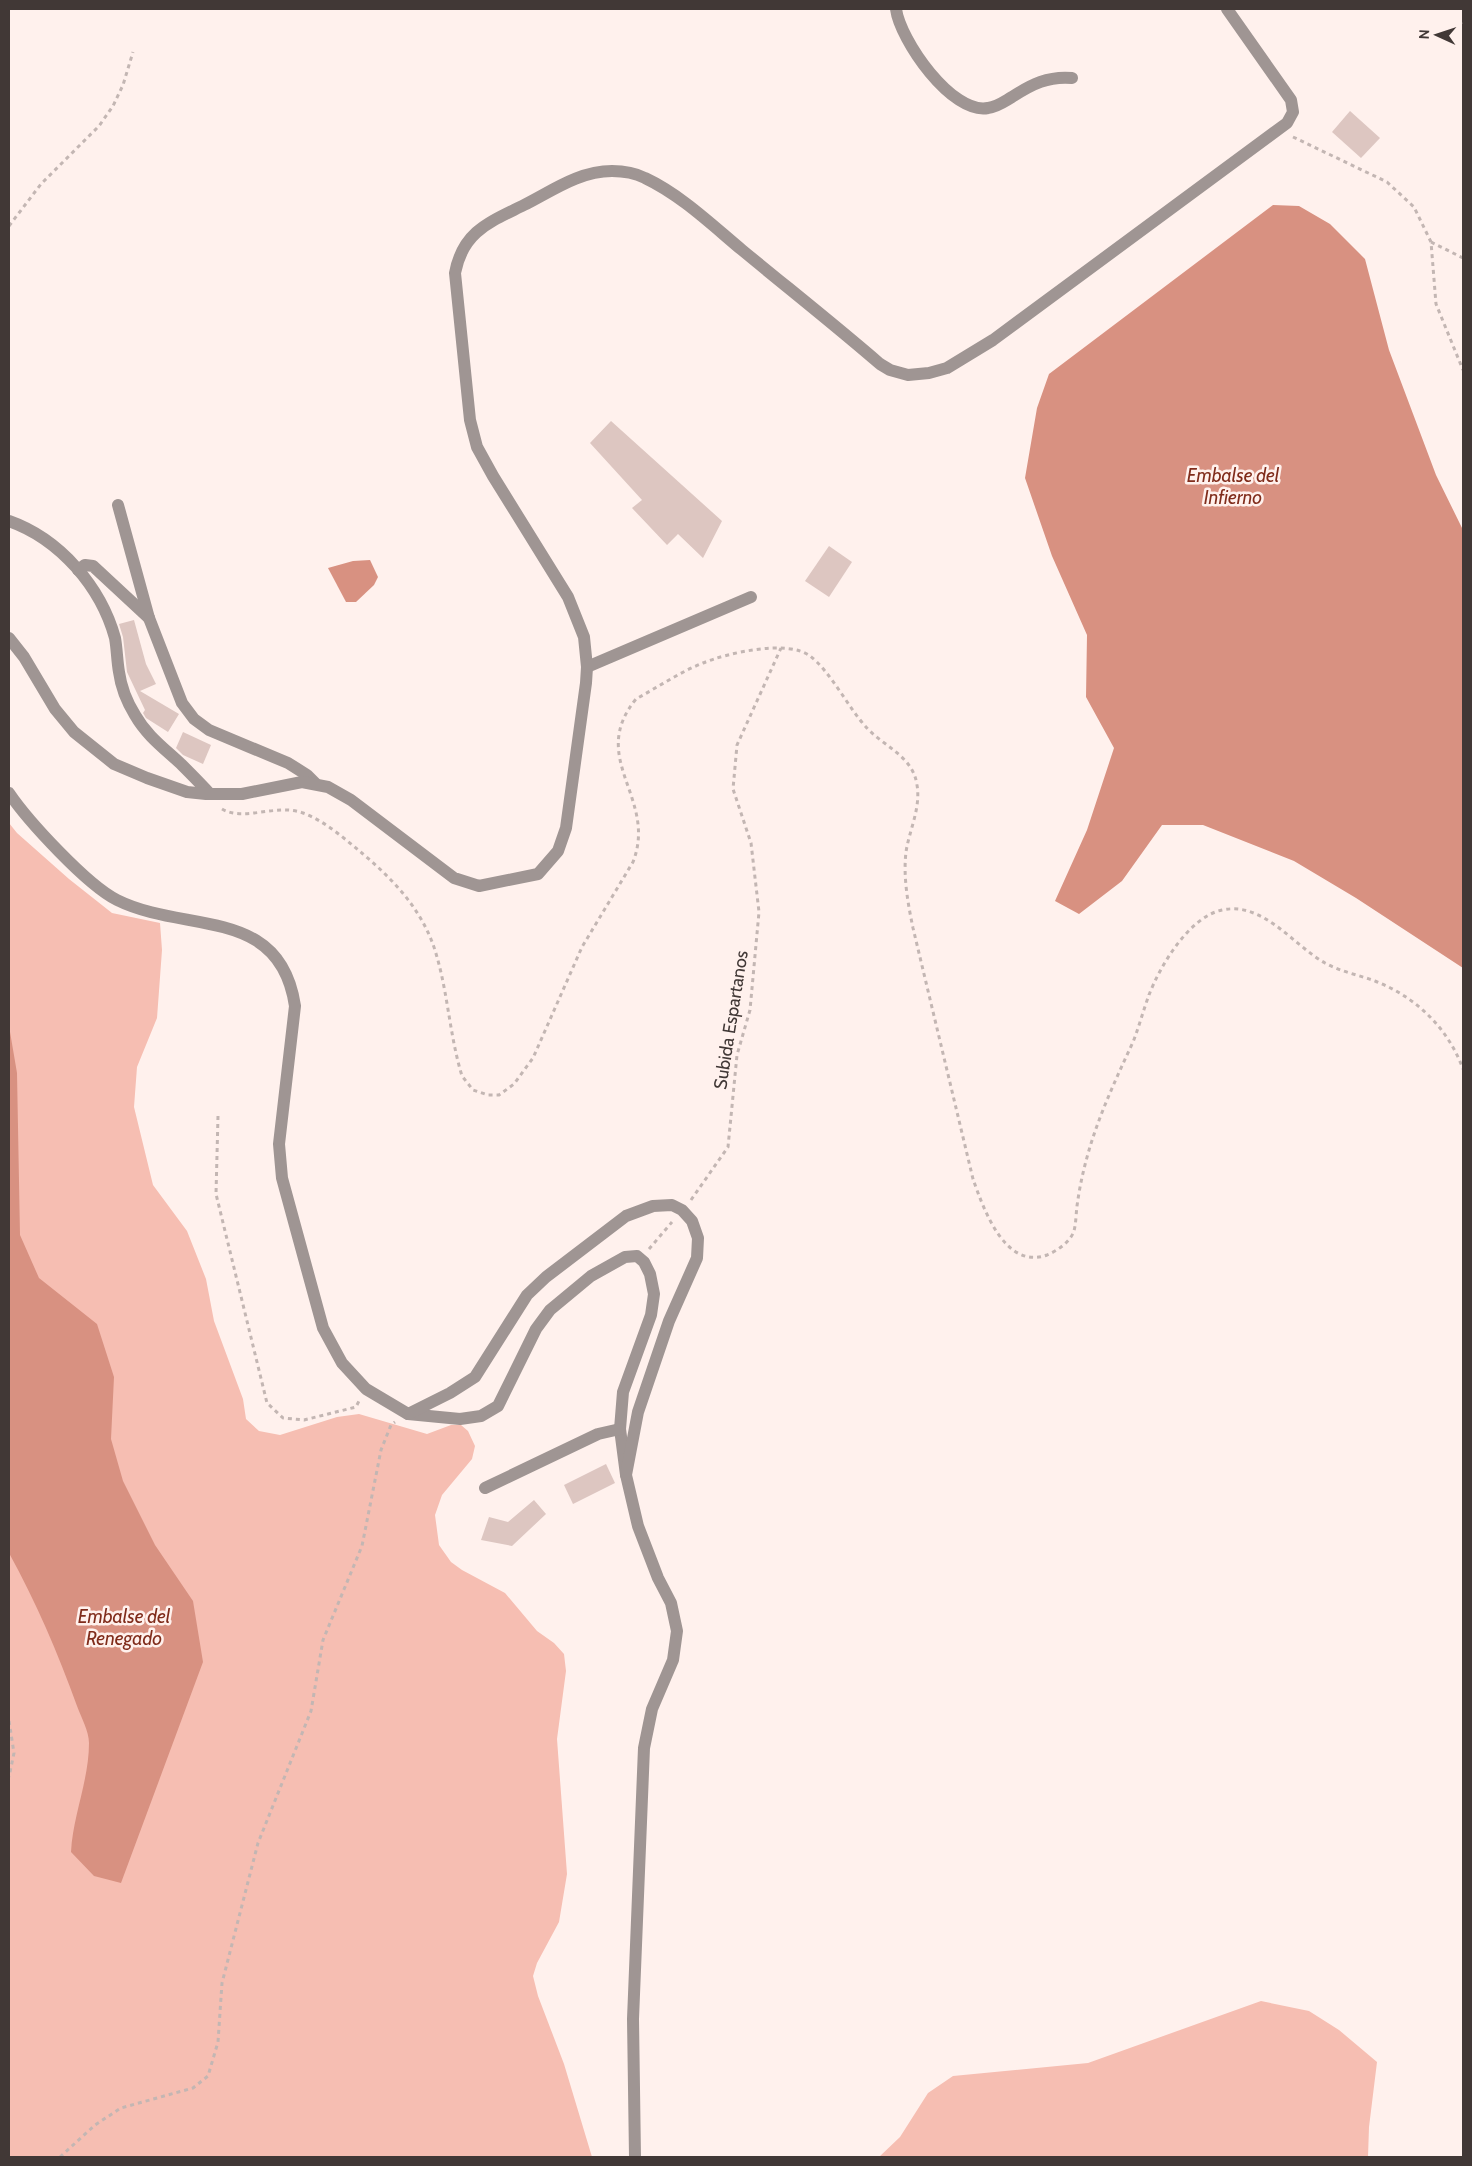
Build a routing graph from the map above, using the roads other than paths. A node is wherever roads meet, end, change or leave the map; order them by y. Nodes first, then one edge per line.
1 (896, 9) edge
2 (1227, 9) edge
3 (1072, 78) dead end
4 (118, 505) dead end
5 (9, 521) edge
6 (78, 570) junction
7 (751, 597) dead end
8 (149, 618) junction
9 (9, 638) edge
10 (587, 667) junction
11 (315, 784) junction
12 (9, 793) edge
13 (208, 794) junction
14 (408, 1414) junction
15 (620, 1429) junction
16 (626, 1475) junction
17 (485, 1488) dead end
18 (635, 2157) edge

1 - 3 street
2 - 10 street
4 - 8 street
5 - 6 street
6 - 8 street
6 - 13 street
7 - 10 street
8 - 11 street
9 - 13 street
10 - 11 street
11 - 13 street
12 - 14 street
14 - 15 street
14 - 16 street
15 - 16 street
15 - 17 street
16 - 18 street

